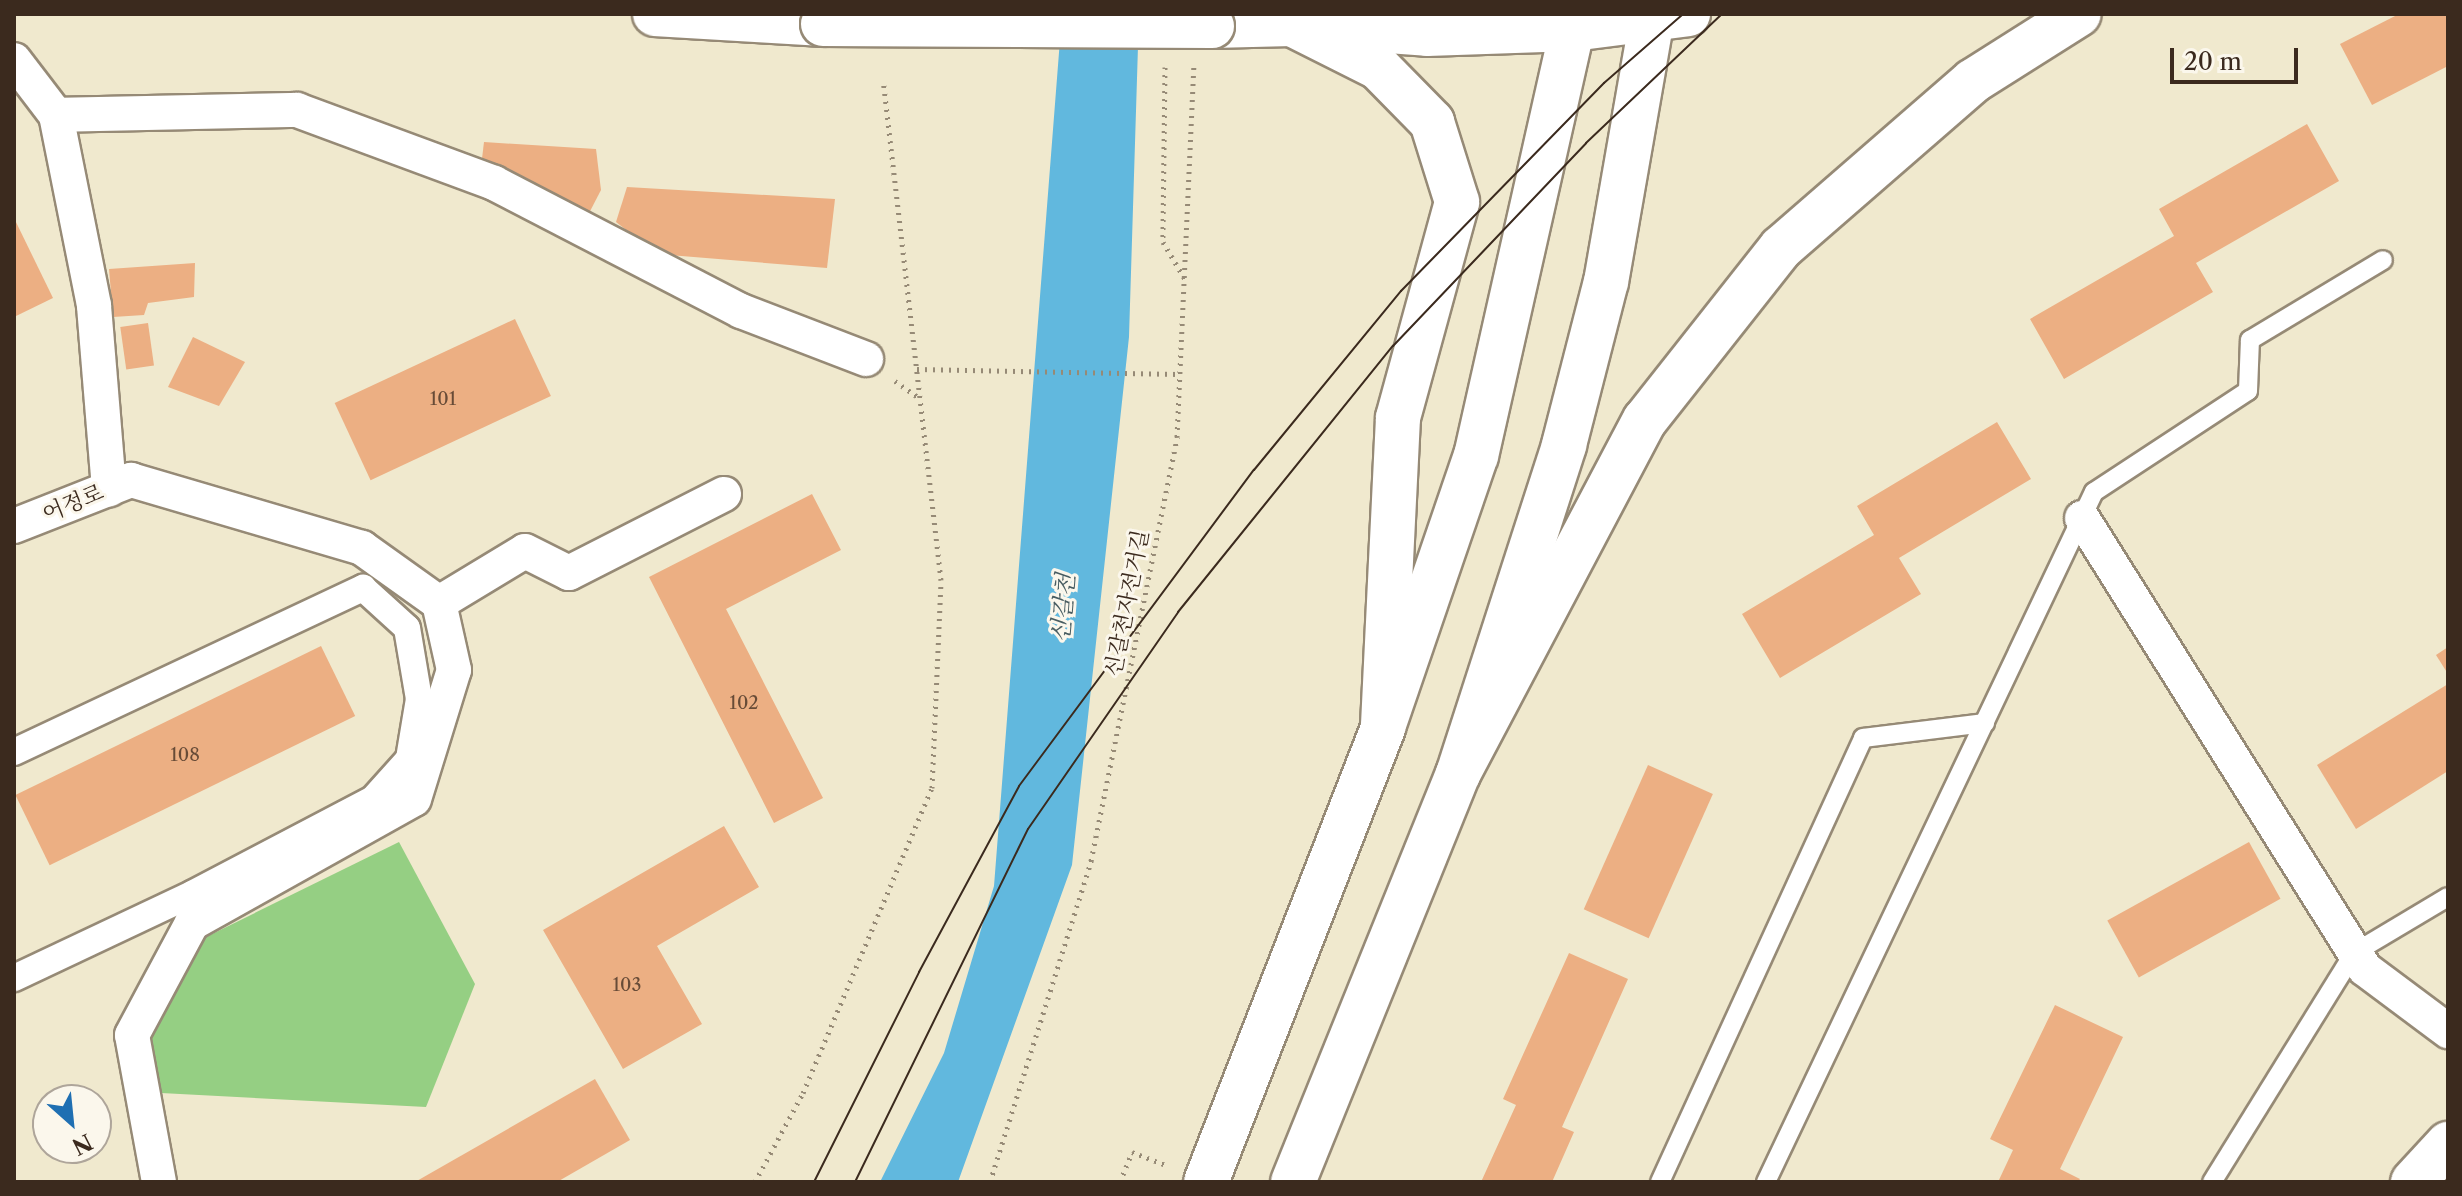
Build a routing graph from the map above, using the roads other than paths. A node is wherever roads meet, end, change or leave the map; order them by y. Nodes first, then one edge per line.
1 (655, 14) edge
2 (2079, 14) edge
3 (1664, 16) edge
4 (1574, 22) edge
5 (1292, 24) junction
6 (14, 60) edge
7 (56, 115) junction
8 (2383, 260) dead end
9 (866, 359) dead end
10 (120, 484) junction
11 (724, 494) dead end
12 (2082, 518) junction
13 (14, 526) edge
14 (439, 603) junction
15 (1985, 723) junction
16 (1383, 727) junction
17 (14, 752) edge
18 (1458, 774) junction
19 (2448, 897) edge
20 (2354, 953) junction
21 (14, 978) edge
22 (2448, 1031) edge
23 (2448, 1144) edge
24 (159, 1182) edge
25 (1206, 1182) edge
26 (1293, 1182) edge
27 (1660, 1182) edge
28 (1766, 1182) edge
29 (2212, 1182) edge
30 (2413, 1182) edge

1 - 5 main road, bridge
2 - 18 main road
3 - 4 main road
3 - 18 main road
4 - 5 main road
4 - 16 main road
5 - 16 main road
6 - 7 street
7 - 9 street
7 - 10 street
8 - 12 lane
10 - 13 street, 어정로
10 - 14 street
11 - 14 street
12 - 15 lane
12 - 20 street
14 - 24 street
15 - 27 lane
15 - 28 lane
16 - 25 main road
17 - 21 street
18 - 26 main road
19 - 20 lane
20 - 22 street
20 - 29 lane
23 - 30 main road

